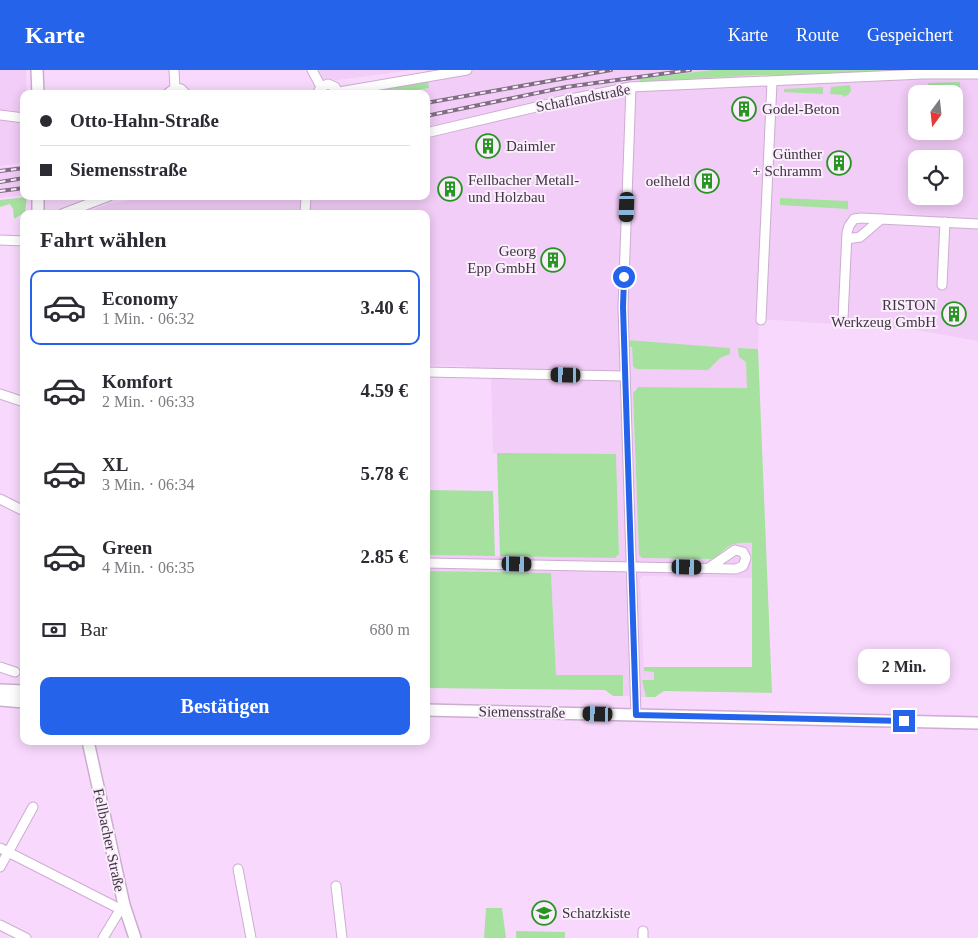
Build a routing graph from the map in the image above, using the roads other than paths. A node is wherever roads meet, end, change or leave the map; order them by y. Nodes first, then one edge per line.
1 (37, 70) edge
2 (174, 70) edge
3 (312, 70) edge
4 (467, 70) edge
5 (978, 74) edge
6 (772, 82) junction
7 (631, 87) junction
8 (38, 90) edge
9 (171, 90) edge
10 (319, 90) edge
11 (336, 90) edge
12 (356, 90) edge
13 (0, 115) edge
14 (20, 118) edge
15 (430, 132) edge
16 (99, 200) edge
17 (72, 210) edge
18 (882, 219) junction
19 (945, 222) junction
20 (978, 224) edge
21 (847, 239) junction
22 (0, 240) edge
23 (20, 241) edge
24 (942, 285) dead end
25 (843, 318) dead end
26 (761, 320) dead end
27 (430, 372) edge
28 (625, 376) junction
29 (0, 394) edge
30 (20, 401) edge
31 (0, 499) edge
32 (20, 509) edge
33 (430, 563) edge
34 (631, 566) junction
35 (710, 567) dead end
36 (0, 668) edge
37 (15, 672) dead end
38 (0, 690) edge
39 (20, 691) edge
40 (0, 700) edge
41 (20, 702) edge
42 (430, 710) edge
43 (636, 715) junction
44 (978, 723) edge
45 (89, 745) edge
46 (92, 745) edge
47 (91, 755) junction
48 (33, 807) dead end
49 (0, 848) edge
50 (9, 852) junction
51 (0, 867) edge
52 (238, 869) dead end
53 (336, 886) dead end
54 (122, 907) junction
55 (0, 925) edge
56 (26, 938) edge
57 (102, 938) edge
58 (135, 938) edge
59 (251, 938) edge
60 (342, 938) edge

1 - 8 main road
2 - 9 street
3 - 10 street
4 - 12 street
5 - 6 street, Schaflandstraße
6 - 7 street, Schaflandstraße
6 - 26 street
7 - 15 street, Schaflandstraße
7 - 28 street
10 - 11 street
13 - 14 street
16 - 17 street
18 - 19 street
18 - 21 street
18 - 21 street
19 - 20 street
19 - 24 street
21 - 25 street
22 - 23 street
27 - 28 street
28 - 34 street
29 - 30 street
31 - 32 street
33 - 34 street
34 - 35 street
34 - 43 street
36 - 37 street
38 - 39 main road
40 - 41 main road
42 - 43 main road, Siemensstraße
43 - 44 main road, Siemensstraße
45 - 47 main road, Fellbacher Straße
46 - 47 main road
47 - 54 main road, Fellbacher Straße
48 - 50 street
49 - 50 street
50 - 51 street
50 - 54 street
52 - 59 street
53 - 60 street
54 - 57 street
54 - 58 main road, Fellbacher Straße
55 - 56 street

